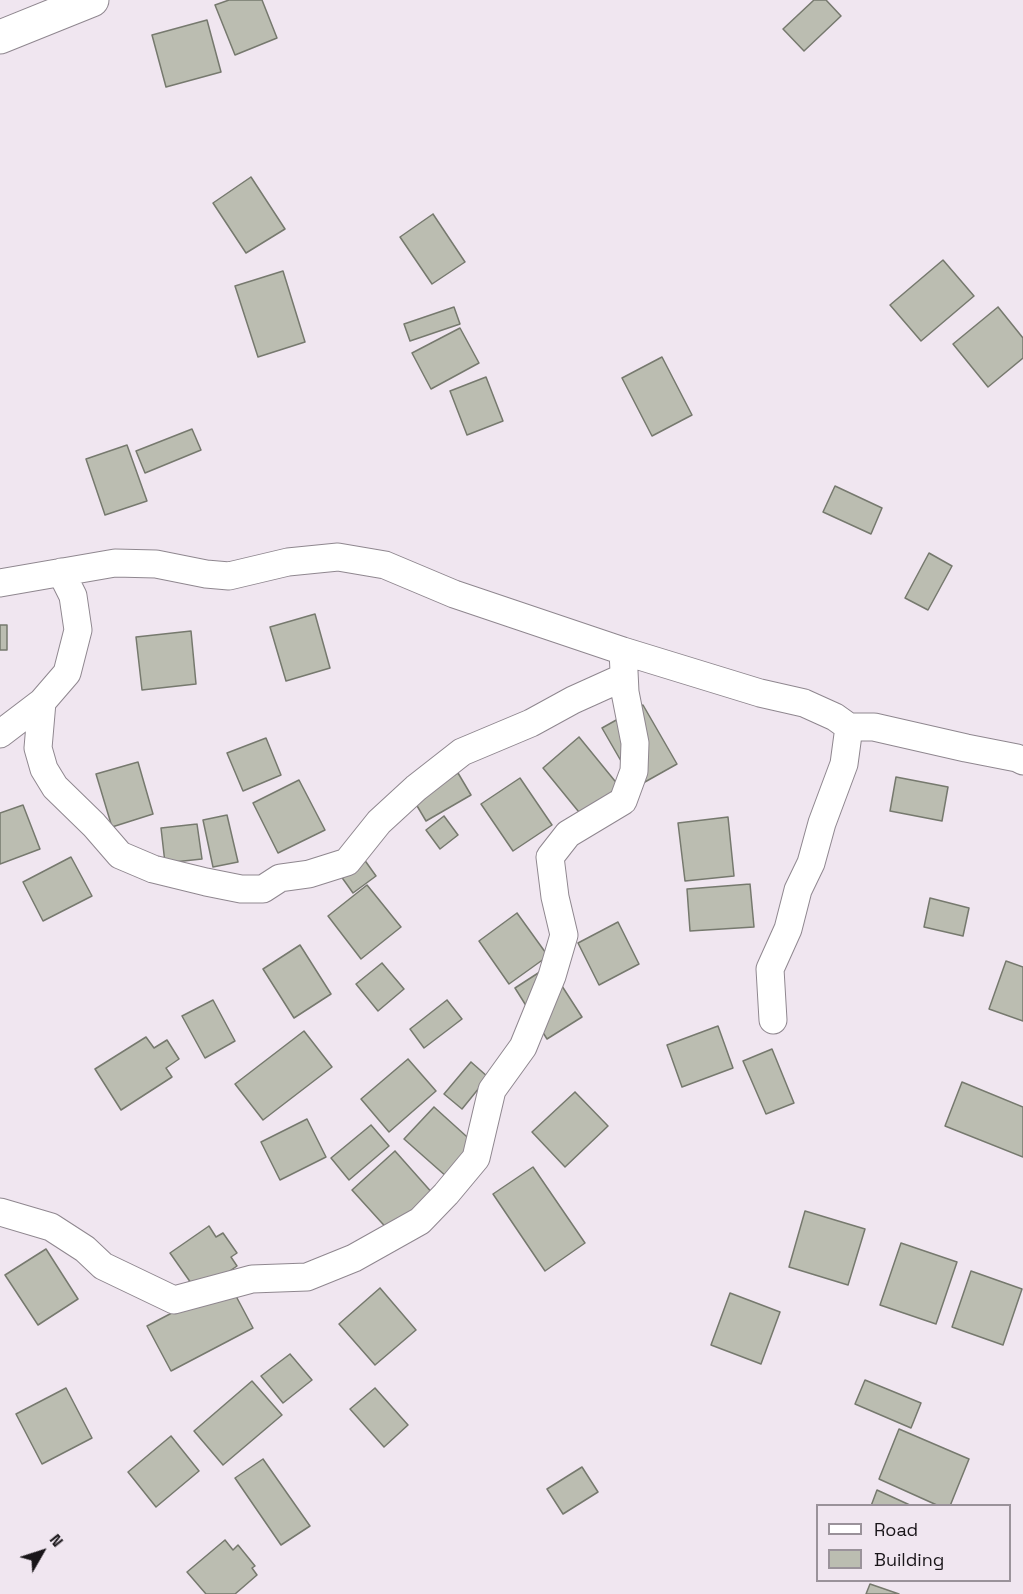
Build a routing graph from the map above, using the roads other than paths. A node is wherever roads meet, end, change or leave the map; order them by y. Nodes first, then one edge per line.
1 (92, 0) edge
2 (0, 37) edge
3 (61, 572) junction
4 (0, 583) edge
5 (623, 651) junction
6 (624, 677) junction
7 (42, 702) junction
8 (849, 727) junction
9 (0, 734) edge
10 (1023, 760) edge
11 (773, 1020) dead end
12 (0, 1212) edge

1 - 2 street
3 - 4 street
3 - 5 street
3 - 7 street
5 - 6 street
5 - 8 street
6 - 7 street
6 - 12 street
7 - 9 street
8 - 10 street
8 - 11 street

